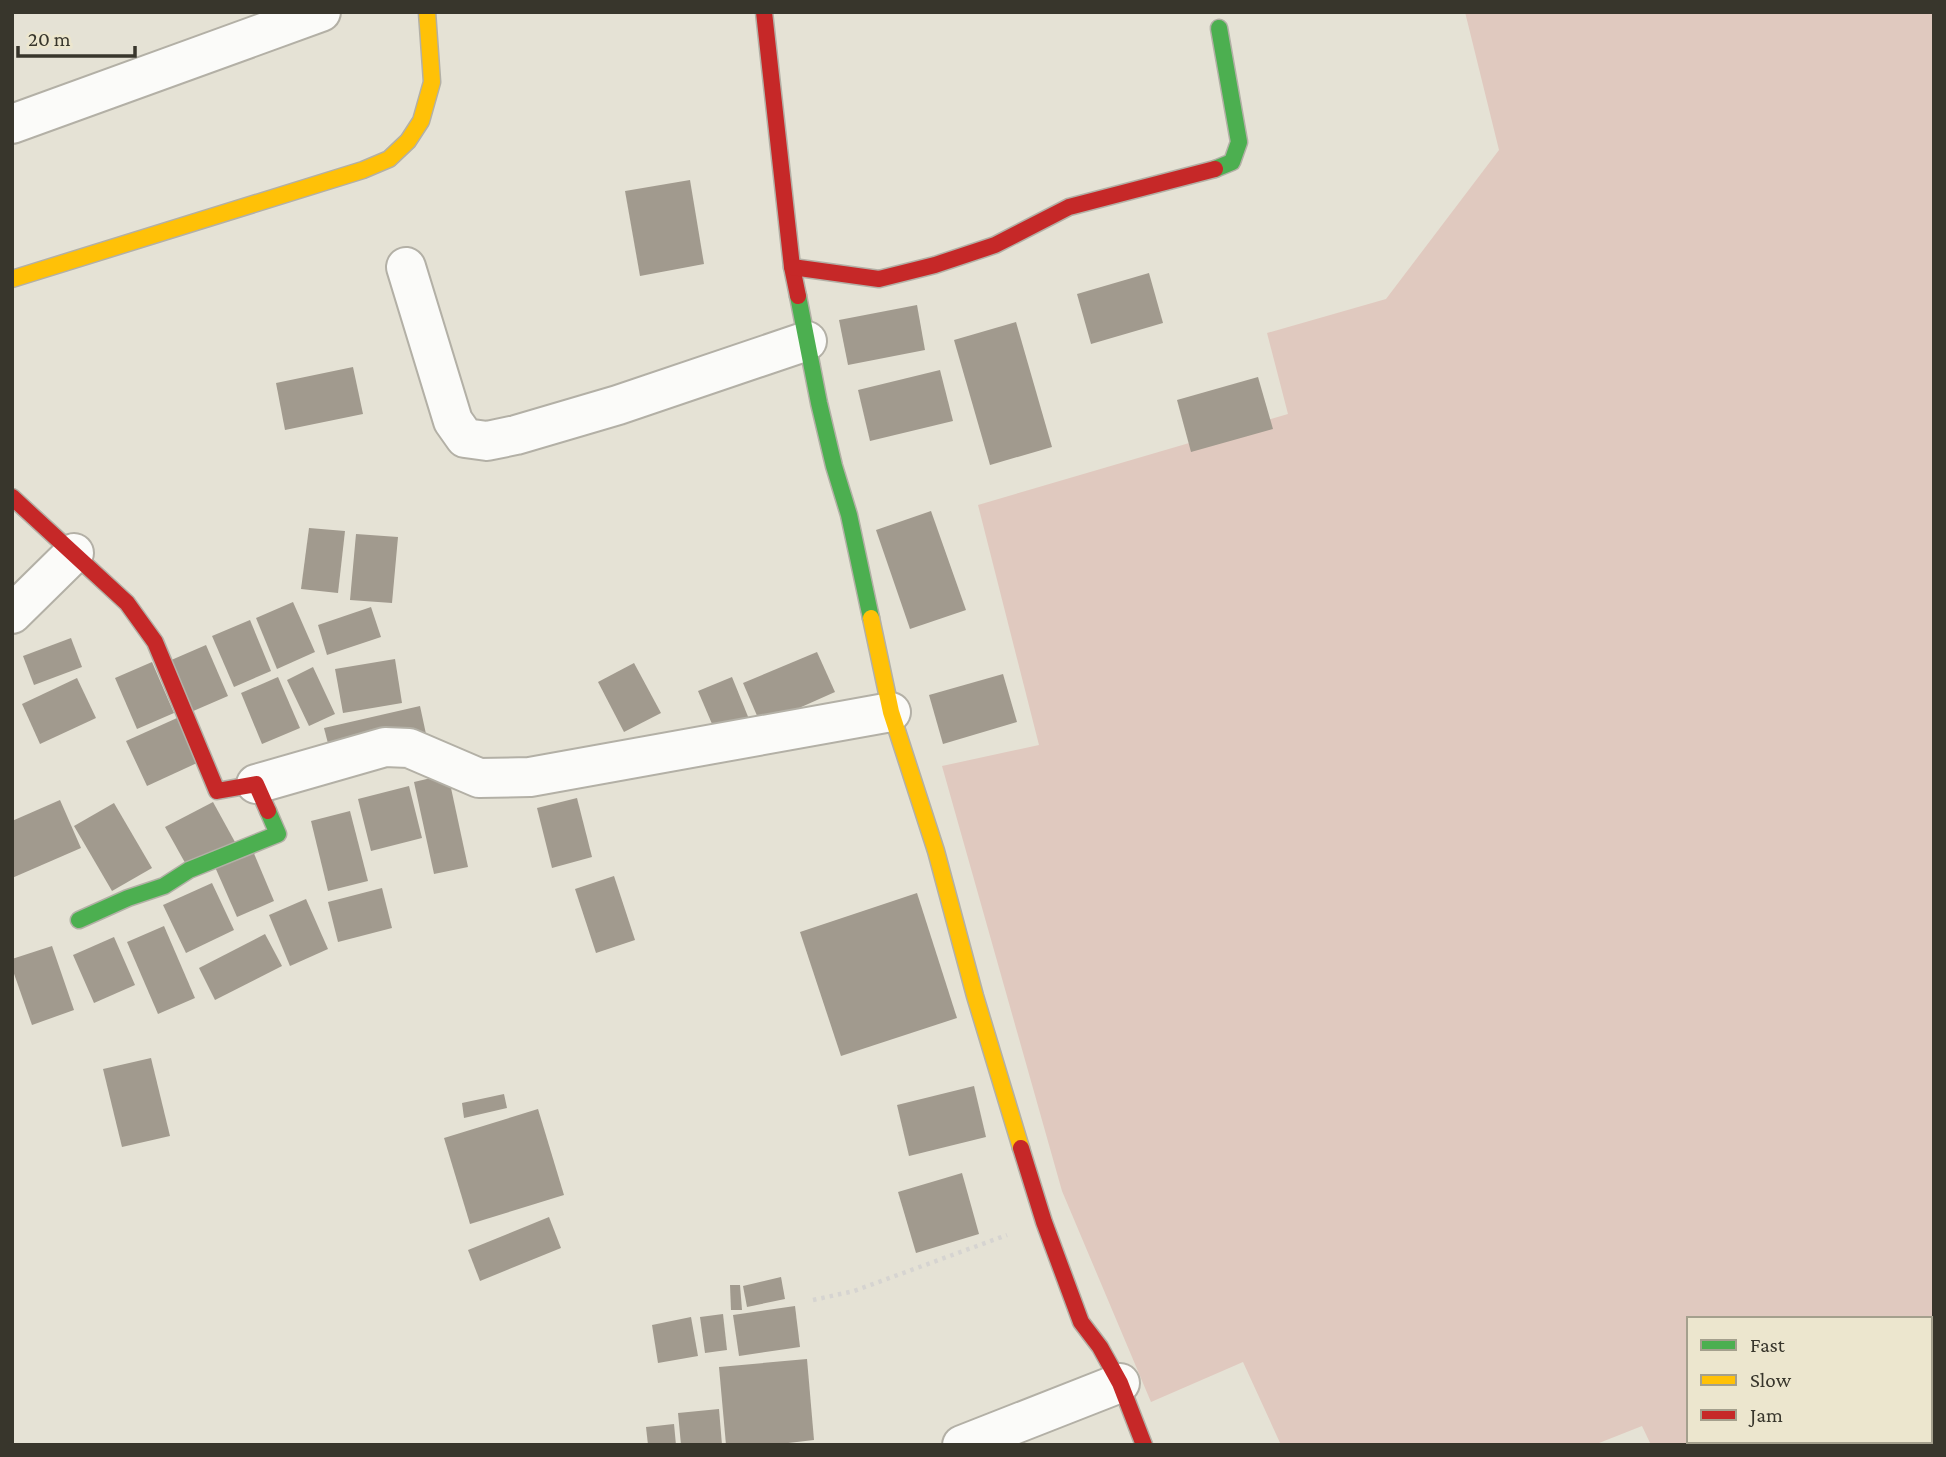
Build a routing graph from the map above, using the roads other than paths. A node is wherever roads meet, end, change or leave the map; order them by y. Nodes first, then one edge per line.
1 (321, 12) edge
2 (427, 12) edge
3 (764, 12) edge
4 (1219, 28) dead end
5 (12, 124) edge
6 (405, 267) dead end
7 (792, 267) junction
8 (12, 279) edge
9 (807, 341) junction
10 (12, 497) edge
11 (74, 554) junction
12 (12, 614) edge
13 (891, 712) junction
14 (256, 784) junction
15 (79, 920) dead end
16 (1120, 1383) junction
17 (961, 1445) edge
18 (1144, 1445) edge

1 - 5 street
2 - 8 street
3 - 7 street
4 - 7 street
6 - 9 street
7 - 9 street
9 - 13 street
10 - 11 street
11 - 12 street
11 - 14 street
13 - 14 street
13 - 16 street
14 - 15 street
16 - 17 street
16 - 18 street

